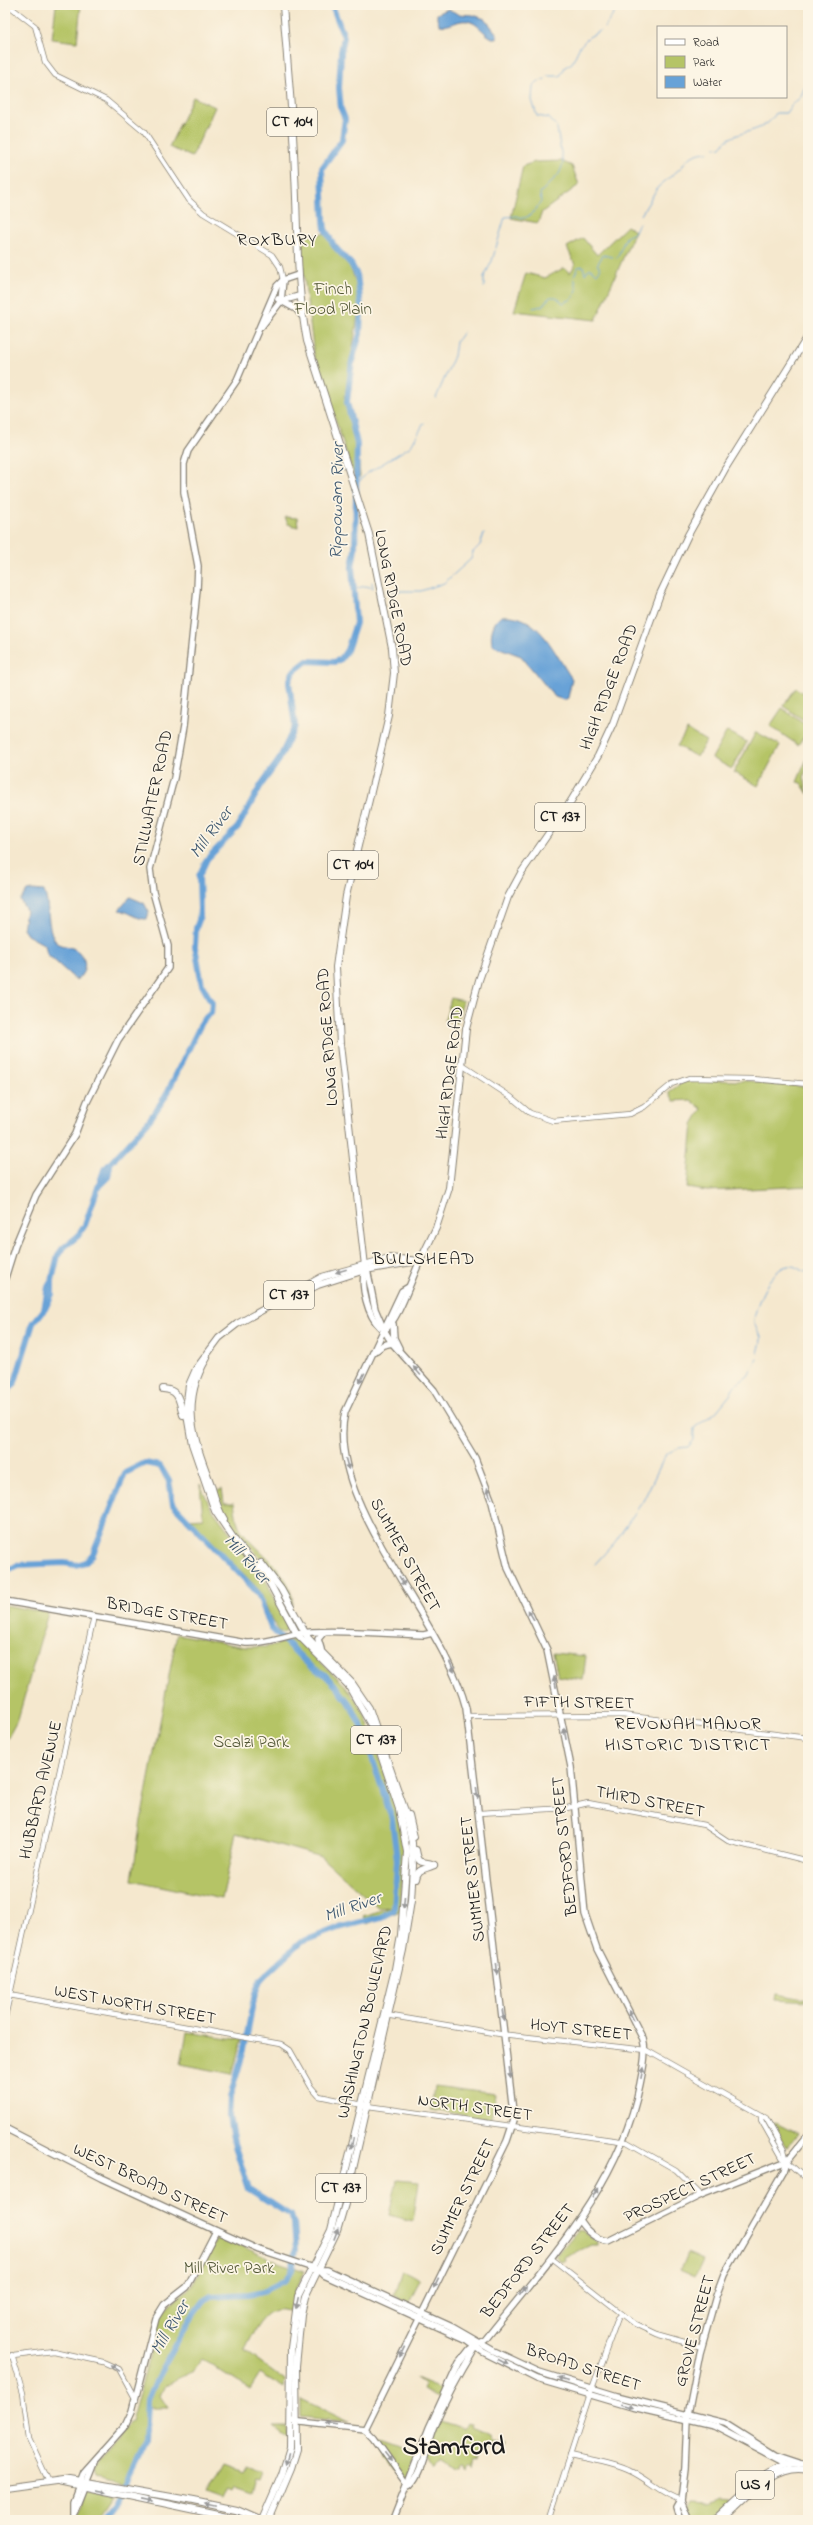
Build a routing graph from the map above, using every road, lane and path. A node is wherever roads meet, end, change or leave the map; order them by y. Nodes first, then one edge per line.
1 (8, 5) edge
2 (282, 5) edge
3 (298, 275) junction
4 (282, 280) junction
5 (274, 294) junction
6 (299, 296) junction
7 (280, 301) junction
8 (302, 316) junction
9 (261, 327) junction
10 (808, 336) edge
11 (462, 1065) junction
12 (808, 1084) edge
13 (420, 1261) junction
14 (365, 1267) junction
15 (5, 1278) edge
16 (407, 1288) junction
17 (395, 1317) junction
18 (384, 1330) junction
19 (392, 1343) junction
20 (401, 1352) junction
21 (373, 1356) junction
22 (174, 1383) dead end
23 (192, 1386) junction
24 (163, 1389) dead end
25 (173, 1390) junction
26 (187, 1421) junction
27 (5, 1601) edge
28 (94, 1616) junction
29 (324, 1632) junction
30 (301, 1633) junction
31 (432, 1633) junction
32 (325, 1656) junction
33 (562, 1714) junction
34 (468, 1716) junction
35 (808, 1738) edge
36 (576, 1805) junction
37 (404, 1808) junction
38 (479, 1813) junction
39 (808, 1861) edge
40 (411, 1901) junction
41 (403, 1934) junction
42 (10, 1995) junction
43 (386, 2015) junction
44 (5, 2017) edge
45 (506, 2035) junction
46 (256, 2039) joint
47 (646, 2050) junction
48 (361, 2105) junction
49 (368, 2106) junction
50 (513, 2126) junction
51 (5, 2128) edge
52 (808, 2135) edge
53 (623, 2141) junction
54 (787, 2161) junction
55 (808, 2181) edge
56 (342, 2183) junction
57 (349, 2185) junction
58 (701, 2195) junction
59 (579, 2220) junction
60 (576, 2227) junction
61 (584, 2227) junction
62 (216, 2231) junction
63 (552, 2258) junction
64 (286, 2259) joint
65 (313, 2267) junction
66 (319, 2270) junction
67 (421, 2315) junction
68 (621, 2315) junction
69 (479, 2345) junction
70 (702, 2348) junction
71 (12, 2355) junction
72 (5, 2357) edge
73 (592, 2391) junction
74 (136, 2400) junction
75 (688, 2416) junction
76 (294, 2421) junction
77 (365, 2429) junction
78 (570, 2455) junction
79 (95, 2460) junction
80 (786, 2465) junction
81 (798, 2466) junction
82 (808, 2466) edge
83 (808, 2471) edge
84 (52, 2481) junction
85 (78, 2483) junction
86 (85, 2484) junction
87 (408, 2486) junction
88 (5, 2488) edge
89 (681, 2500) junction
90 (73, 2518) edge
91 (242, 2520) edge
92 (261, 2520) edge
93 (269, 2520) edge
94 (393, 2520) edge
95 (549, 2520) edge
96 (681, 2520) edge
97 (688, 2520) edge
98 (715, 2520) edge
99 (724, 2520) edge

1 - 4 street
2 - 3 main road, LONG RIDGE ROAD / CT 104
3 - 4 main road
3 - 6 main road, LONG RIDGE ROAD / CT 104
4 - 5 main road, STILLWATER ROAD
4 - 7 main road
5 - 7 main road
5 - 9 main road, STILLWATER ROAD
6 - 7 main road
6 - 8 main road, LONG RIDGE ROAD / CT 104
7 - 8 main road
7 - 9 main road, STILLWATER ROAD
8 - 14 main road, LONG RIDGE ROAD / CT 104
9 - 15 main road, STILLWATER ROAD
10 - 11 main road, HIGH RIDGE ROAD / CT 137
11 - 12 street
11 - 13 main road, HIGH RIDGE ROAD / CT 137
13 - 14 main road, CT 137
13 - 16 main road, HIGH RIDGE ROAD
14 - 18 main road, LONG RIDGE ROAD
14 - 23 main road, CT 137
16 - 17 main road, HIGH RIDGE ROAD
16 - 18 main road, HIGH RIDGE ROAD
17 - 18 main road, HIGH RIDGE ROAD
17 - 20 main road, HIGH RIDGE ROAD
18 - 19 main road, BEDFORD STREET
18 - 21 main road, SUMMER STREET
19 - 20 main road, BEDFORD STREET
19 - 21 main road
33 -> 20 main road, BEDFORD STREET
21 -> 31 main road, SUMMER STREET
22 - 25 main road
23 - 26 main road, WASHINGTON BOULEVARD / CT 137
23 - 30 main road, WASHINGTON BOULEVARD / CT 137
24 - 25 main road
25 - 26 main road
26 - 30 main road, WASHINGTON BOULEVARD / CT 137
27 - 28 main road, BRIDGE STREET
28 - 30 main road, BRIDGE STREET
28 - 42 street, HUBBARD AVENUE
29 - 30 main road, BRIDGE STREET
29 - 31 main road, BRIDGE STREET
29 - 32 main road
30 - 32 main road, WASHINGTON BOULEVARD / CT 137
30 -> 41 main road, WASHINGTON BOULEVARD / CT 137
31 -> 34 main road, SUMMER STREET
32 - 37 main road, WASHINGTON BOULEVARD / CT 137
33 - 34 street, FIFTH STREET
33 - 35 street, FIFTH STREET
36 -> 33 main road, BEDFORD STREET
34 -> 38 main road, SUMMER STREET
36 - 38 street, THIRD STREET
36 - 39 street, THIRD STREET
47 -> 36 main road, BEDFORD STREET
37 - 40 main road, WASHINGTON BOULEVARD / CT 137
37 - 40 main road
38 -> 45 main road, SUMMER STREET
40 - 41 main road, WASHINGTON BOULEVARD / CT 137
41 - 43 main road, WASHINGTON BOULEVARD / CT 137
42 - 44 street, HUBBARD AVENUE
42 - 46 street, WEST NORTH STREET
43 - 45 street, HOYT STREET
43 - 48 main road, WASHINGTON BOULEVARD / CT 137
43 - 49 main road, WASHINGTON BOULEVARD / CT 137
45 - 47 street, HOYT STREET
45 -> 50 main road, SUMMER STREET
46 - 48 street, NORTH STREET
53 -> 47 main road, BEDFORD STREET
47 - 54 street, HOYT STREET
48 - 49 street, NORTH STREET
48 -> 56 main road, WASHINGTON BOULEVARD / CT 137
49 - 50 street, NORTH STREET
49 - 57 main road, WASHINGTON BOULEVARD / CT 137
50 - 53 street, NORTH STREET
50 -> 67 main road, SUMMER STREET
51 - 62 main road, WEST BROAD STREET
52 - 54 main road, GROVE STREET
53 - 58 street, NORTH STREET
59 -> 53 main road, BEDFORD STREET
54 - 55 street
54 - 58 main road, PROSPECT STREET
54 - 70 main road, GROVE STREET
56 - 57 main road
56 - 65 main road, WASHINGTON BOULEVARD / CT 137
66 -> 57 main road, WASHINGTON BOULEVARD / CT 137
58 - 61 main road, PROSPECT STREET
59 - 60 main road, BEDFORD STREET
59 - 61 main road
60 - 61 main road
60 - 63 main road, BEDFORD STREET
62 - 64 main road, WEST BROAD STREET
62 - 74 main road
63 - 68 street
69 -> 63 main road, BEDFORD STREET
64 - 65 main road, BROAD STREET
65 - 66 main road, BROAD STREET
65 -> 76 main road, WASHINGTON BOULEVARD / CT 137
66 - 67 main road, BROAD STREET
66 - 76 main road, WASHINGTON BOULEVARD / CT 137
67 - 69 main road, BROAD STREET
67 -> 77 main road, SUMMER STREET
68 - 70 street
68 - 73 street
69 - 73 main road, BROAD STREET
69 - 87 main road, BEDFORD STREET
70 - 75 main road, GROVE STREET
71 - 72 street
74 -> 71 street
71 - 84 street
73 - 75 main road, BROAD STREET
73 - 78 street
74 - 79 main road
75 - 80 main road, BROAD STREET
75 - 81 main road, BROAD STREET
75 - 89 main road, GROVE STREET
77 -> 76 main road
76 -> 92 main road, WASHINGTON BOULEVARD / CT 137
76 - 93 main road, WASHINGTON BOULEVARD / CT 137
77 -> 87 main road
78 - 89 street
78 - 95 street
79 - 85 main road
79 - 86 main road
80 - 81 main road, US 1
80 - 98 main road, US 1
81 - 82 main road, US 1
81 - 83 main road, US 1
81 - 99 main road, US 1
84 - 85 main road
84 - 88 main road
85 - 86 main road
85 - 90 main road
86 - 90 main road
86 -> 91 main road
92 -> 86 main road
87 - 94 main road, BEDFORD STREET
89 - 96 main road, GROVE STREET
89 - 97 main road, GROVE STREET

